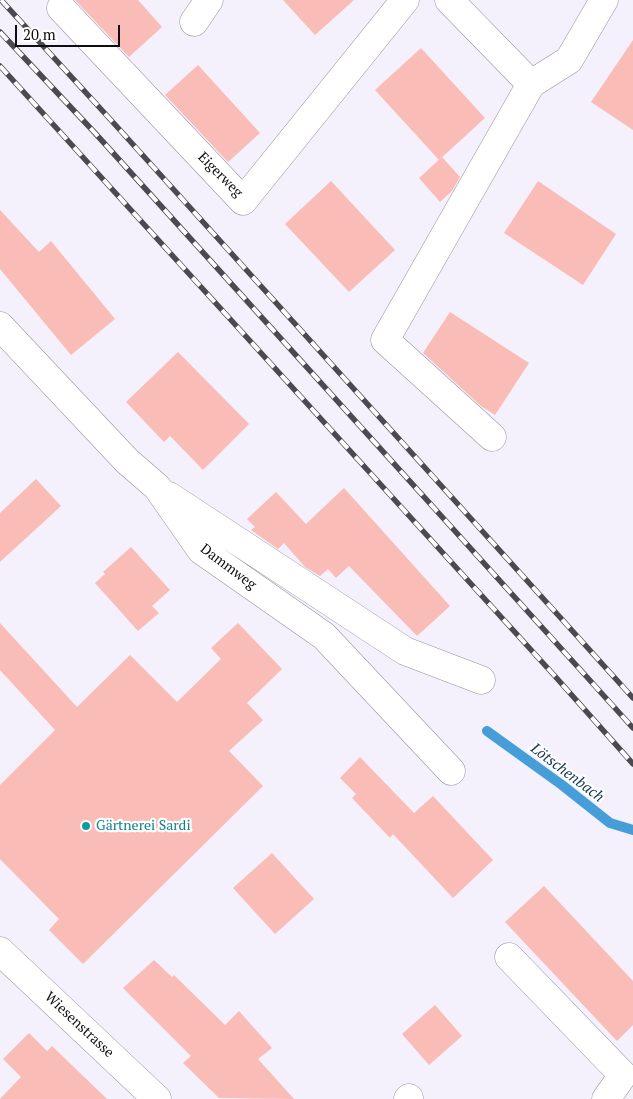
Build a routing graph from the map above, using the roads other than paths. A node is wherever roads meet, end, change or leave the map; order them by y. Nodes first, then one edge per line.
1 (405, 0) edge
2 (449, 0) edge
3 (604, 0) edge
4 (62, 8) dead end
5 (532, 84) junction
6 (0, 326) edge
7 (492, 437) dead end
8 (157, 487) junction
9 (481, 680) dead end
10 (451, 771) dead end
11 (0, 950) edge
12 (509, 957) dead end
13 (157, 1099) edge
14 (606, 1099) edge

1 - 4 street, Eigerweg
2 - 5 street
3 - 5 street
5 - 7 street
6 - 8 street, Dammweg
8 - 9 street
8 - 10 street, Dammweg
11 - 13 street, Wiesenstrasse
12 - 14 street

